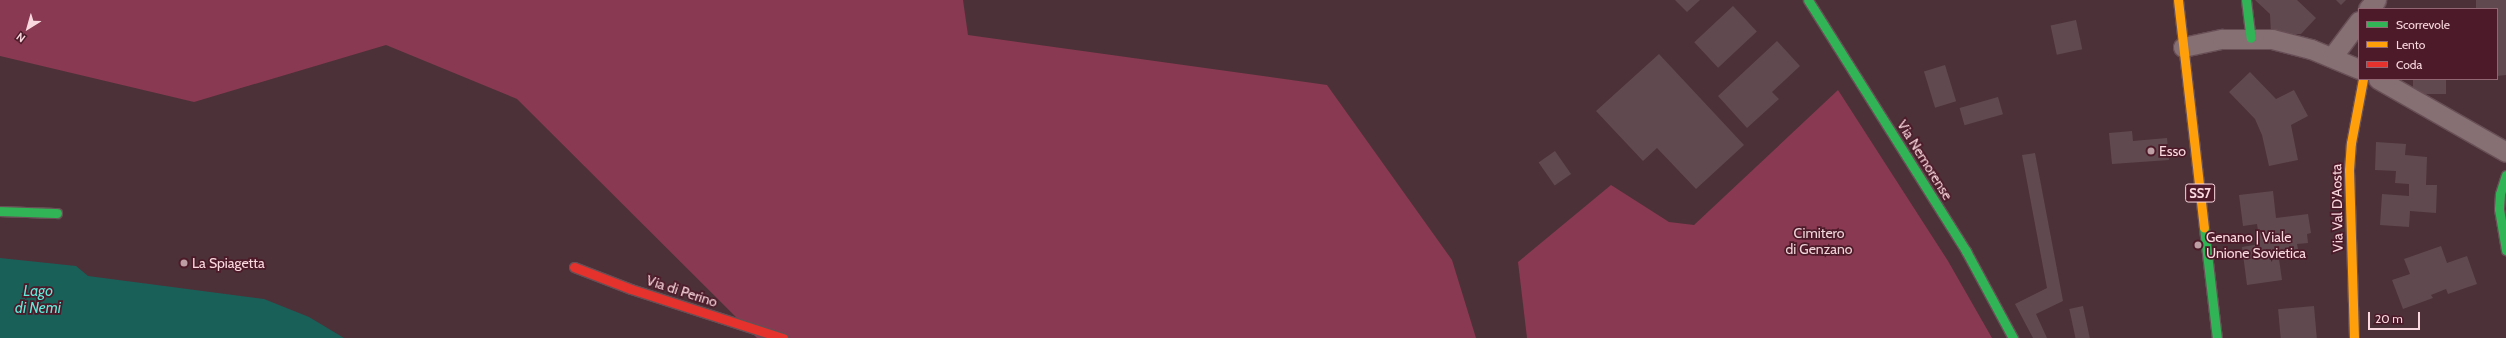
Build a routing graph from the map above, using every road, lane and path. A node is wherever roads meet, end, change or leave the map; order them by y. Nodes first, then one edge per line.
1 (1808, 0) edge
2 (2178, 0) edge
3 (2246, 0) edge
4 (2376, 0) edge
5 (2369, 8) edge
6 (2358, 22) edge
7 (2251, 38) junction
8 (2184, 47) junction
9 (2332, 57) junction
10 (2358, 69) edge
11 (2363, 80) edge
12 (2380, 80) edge
13 (2506, 152) edge
14 (2506, 175) edge
15 (0, 211) edge
16 (57, 213) dead end
17 (2506, 250) edge
18 (574, 267) dead end
19 (783, 338) edge
20 (2013, 338) edge
21 (2217, 338) edge
22 (2354, 338) edge

1 - 20 main road, Via Nemorense
2 - 8 main road, SS7
3 - 7 main road
4 - 5 street
6 - 9 street
7 - 8 street
7 - 9 street
8 - 21 main road, SS7
9 - 10 street
11 - 22 main road, Via Val D'Aosta
12 - 13 street
14 - 17 main road
15 - 16 main road
18 - 19 main road, Via di Perino

